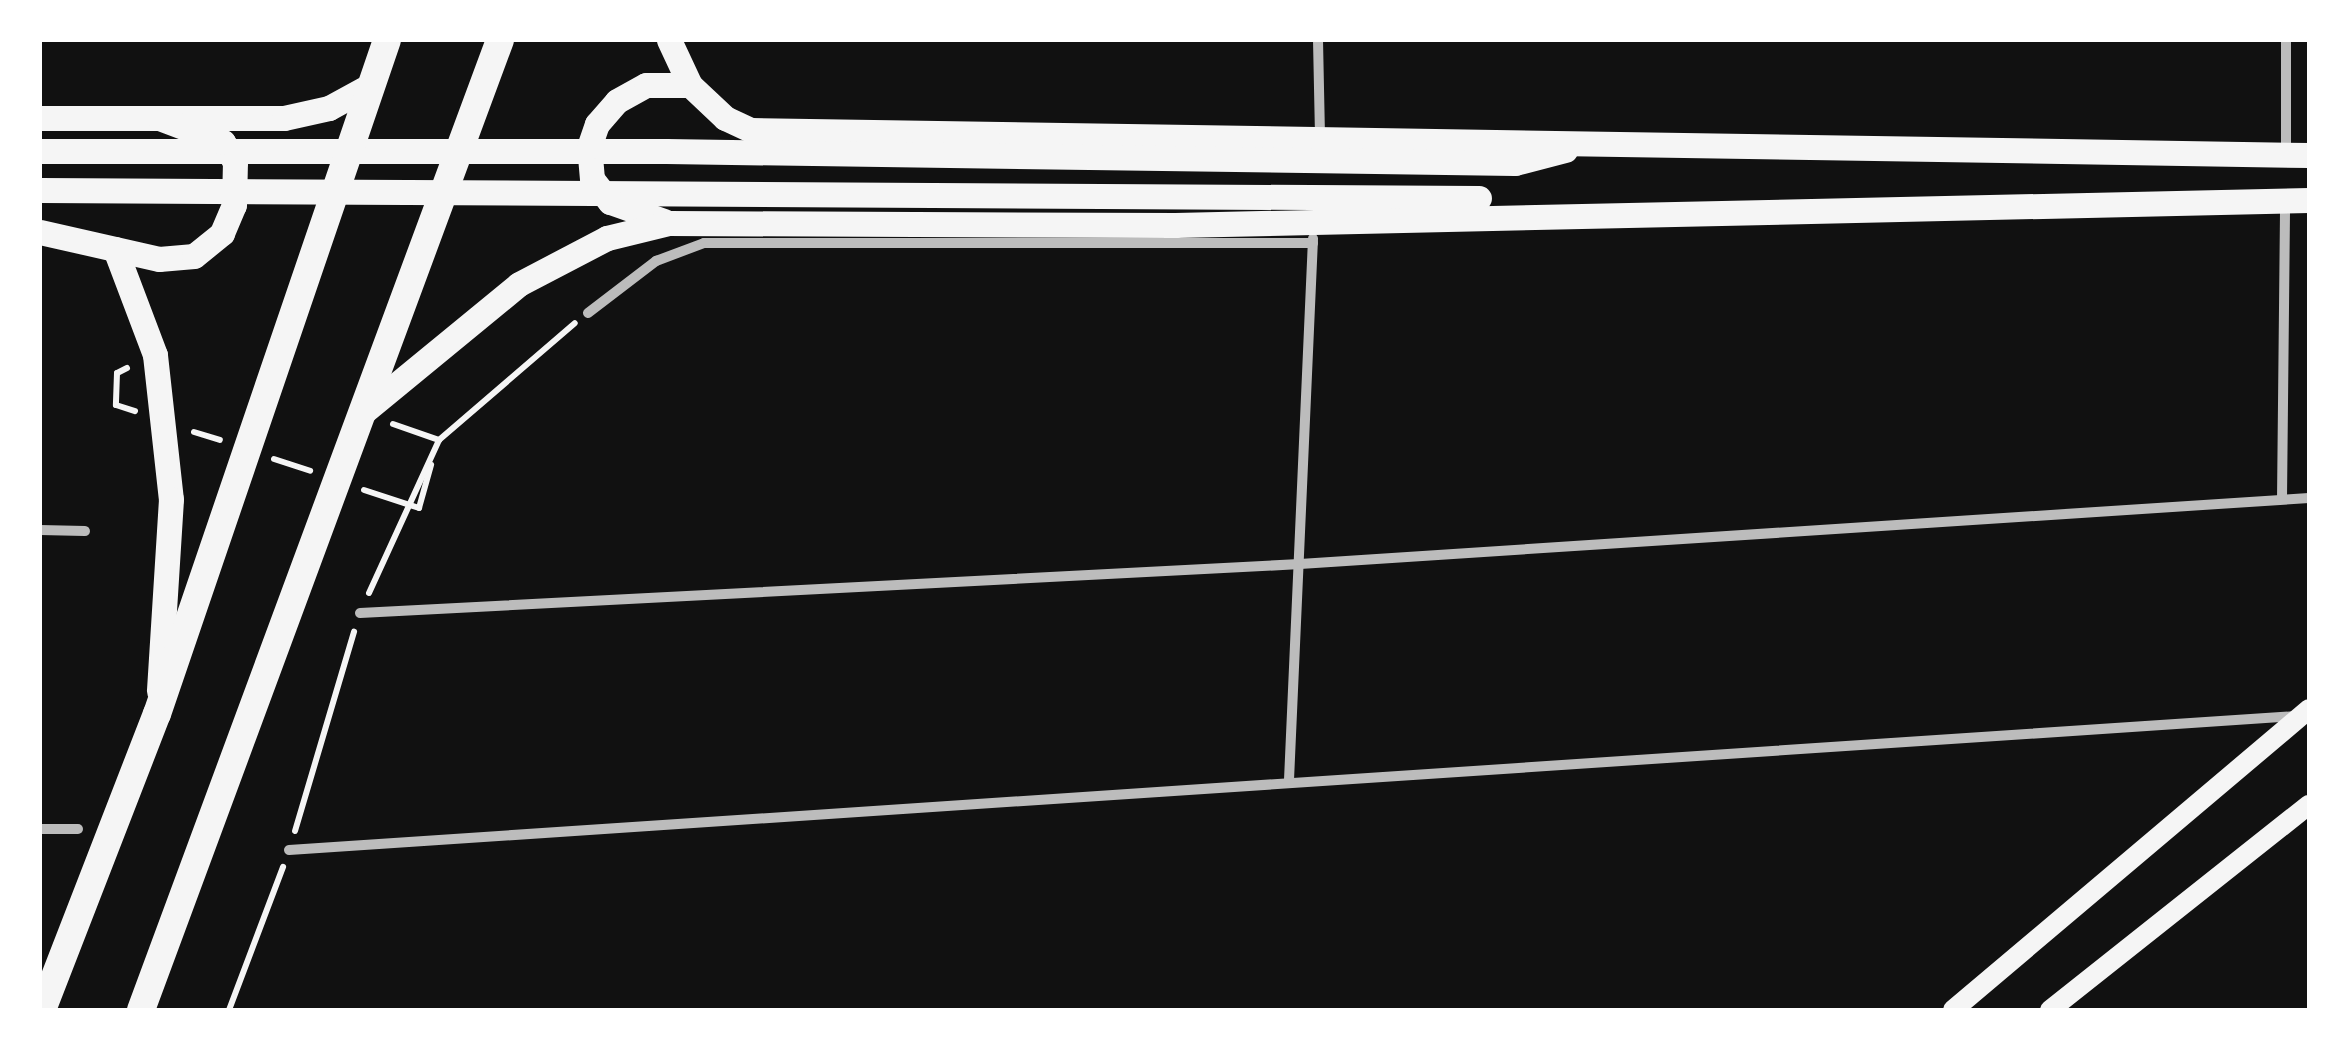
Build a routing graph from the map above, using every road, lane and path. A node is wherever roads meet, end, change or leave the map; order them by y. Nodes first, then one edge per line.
1 (387, 40) edge
2 (500, 40) edge
3 (669, 40) edge
4 (1318, 40) edge
5 (2286, 40) edge
6 (371, 84) junction
7 (690, 85) junction
8 (40, 118) edge
9 (159, 118) junction
10 (1320, 140) junction
11 (1594, 142) junction
12 (40, 151) edge
13 (2297, 155) edge
14 (40, 190) edge
15 (2297, 200) edge
16 (1588, 212) junction
17 (668, 223) junction
18 (1313, 231) junction
19 (40, 232) edge
20 (115, 249) junction
21 (588, 313) joint
22 (117, 373) dead end
23 (116, 405) dead end
24 (362, 413) junction
25 (439, 440) junction
26 (2309, 498) edge
27 (2282, 499) junction
28 (418, 508) dead end
29 (40, 530) edge
30 (85, 531) dead end
31 (1300, 564) junction
32 (360, 613) junction
33 (2305, 712) edge
34 (158, 714) junction
35 (1289, 780) junction
36 (2309, 805) edge
37 (40, 829) edge
38 (78, 829) dead end
39 (289, 850) junction
40 (42, 1010) edge
41 (141, 1010) edge
42 (229, 1010) edge
43 (1954, 1010) edge
44 (2050, 1010) edge

1 - 6 highway
2 - 24 highway
3 - 7 main road
4 - 10 street
5 - 13 street
6 - 9 main road
6 - 34 highway
7 - 10 main road
7 - 17 main road
8 - 9 main road
9 - 20 main road
10 - 11 main road
11 - 12 main road
11 - 13 main road
14 - 16 main road
15 - 16 main road
15 - 27 street
16 - 18 main road
17 - 18 main road
17 - 24 main road
18 - 21 street
18 - 31 street
19 - 20 main road
20 - 34 main road
21 - 25 path
22 - 23 path
24 - 25 path
24 - 41 highway
25 - 28 path
25 - 32 path
26 - 27 street
27 - 31 street
29 - 30 street
31 - 32 street
31 - 35 street
32 - 39 path
33 - 35 street
33 - 43 main road
34 - 40 highway
35 - 39 street
36 - 44 main road
37 - 38 street
39 - 42 path

